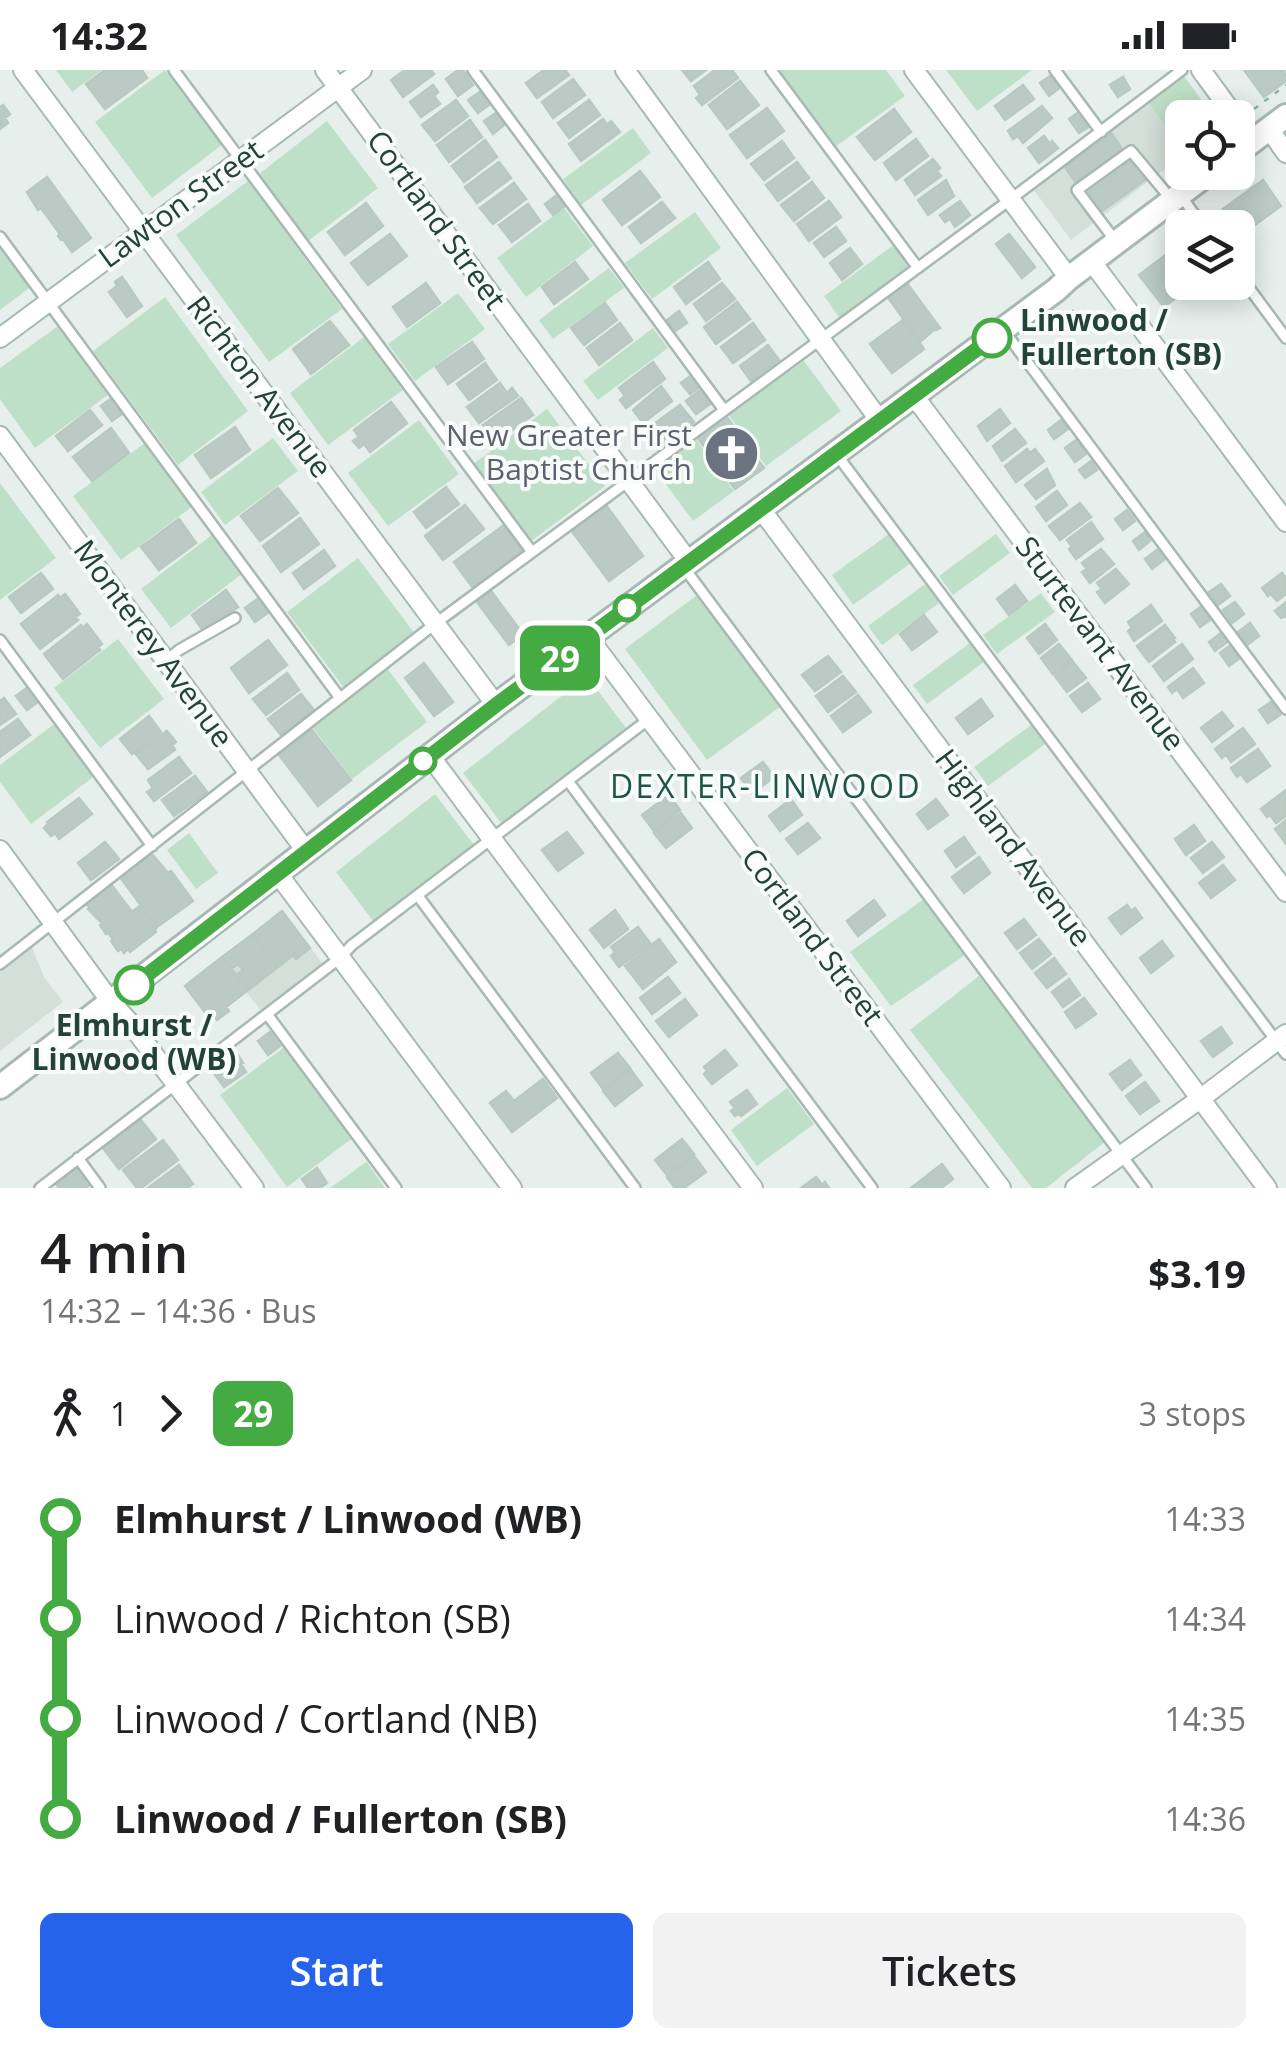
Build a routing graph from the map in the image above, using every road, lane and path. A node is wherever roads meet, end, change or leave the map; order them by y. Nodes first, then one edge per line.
1 (22, 70) edge
2 (174, 70) edge
3 (325, 70) edge
4 (362, 70) edge
5 (473, 70) edge
6 (624, 70) edge
7 (771, 70) edge
8 (914, 70) edge
9 (1055, 70) edge
10 (1182, 70) edge
11 (1201, 70) edge
12 (1286, 85) edge
13 (338, 88) junction
14 (1228, 100) edge
15 (1255, 106) edge
16 (1101, 132) junction
17 (1261, 134) edge
18 (1286, 153) edge
19 (241, 160) junction
20 (1186, 190) edge
21 (1176, 198) junction
22 (1011, 200) junction
23 (1187, 210) edge
24 (143, 232) junction
25 (0, 237) edge
26 (1117, 243) junction
27 (1092, 262) junction
28 (918, 268) junction
29 (1069, 278) junction
30 (1255, 295) edge
31 (48, 302) junction
32 (1003, 330) junction
33 (0, 338) edge
34 (1286, 338) edge
35 (820, 340) junction
36 (914, 396) junction
37 (724, 410) junction
38 (880, 421) junction
39 (0, 436) edge
40 (836, 453) junction
41 (629, 480) junction
42 (760, 508) junction
43 (1286, 522) edge
44 (532, 552) junction
45 (687, 565) junction
46 (235, 618) dead end
47 (436, 623) junction
48 (588, 638) junction
49 (0, 640) edge
50 (166, 661) junction
51 (340, 698) junction
52 (496, 705) junction
53 (1286, 709) edge
54 (649, 719) junction
55 (430, 756) junction
56 (247, 771) junction
57 (568, 781) junction
58 (492, 840) junction
59 (152, 846) junction
60 (0, 850) edge
61 (306, 851) junction
62 (278, 874) junction
63 (1286, 892) edge
64 (418, 896) junction
65 (54, 923) junction
66 (340, 958) junction
67 (0, 964) edge
68 (112, 1002) junction
69 (267, 1014) junction
70 (115, 1035) dead end
71 (110, 1039) dead end
72 (1283, 1043) edge
73 (176, 1084) junction
74 (0, 1088) edge
75 (1200, 1100) junction
76 (1120, 1154) junction
77 (78, 1158) junction
78 (40, 1188) edge
79 (100, 1188) edge
80 (254, 1188) edge
81 (396, 1188) edge
82 (512, 1188) edge
83 (635, 1188) edge
84 (753, 1188) edge
85 (872, 1188) edge
86 (1000, 1188) edge
87 (1075, 1188) edge
88 (1146, 1188) edge
89 (1266, 1188) edge

1 - 24 street, Richton Avenue
2 - 19 lane
3 - 13 street, Cortland Street
4 - 13 street, Lawton Street
5 - 37 lane
6 - 35 street
7 - 28 lane
8 - 22 street
9 - 16 lane
10 - 16 lane
11 - 14 street
12 - 15 path
13 - 19 street, Lawton Street
13 - 41 street, Cortland Street
16 - 22 lane
17 - 18 street
19 - 24 street, Lawton Street
19 - 44 lane
20 - 21 street
21 - 23 lane
21 - 26 street
21 - 26 lane
22 - 28 lane
22 - 29 street
24 - 31 street, Lawton Street
24 - 47 street, Richton Avenue
25 - 31 lane
26 - 27 street
27 - 29 street
27 - 43 street
28 - 35 lane
29 - 32 street
30 - 34 lane
31 - 33 street, Lawton Street
31 - 51 lane
32 - 36 street
32 - 53 lane
35 - 37 lane
35 - 38 street
36 - 38 street
36 - 63 street, Sturtevant Avenue
37 - 41 lane
38 - 40 street
39 - 50 street, Monterey Avenue
40 - 42 street
40 - 72 lane
41 - 44 lane
41 - 45 street, Cortland Street
42 - 45 street
42 - 75 street, Highland Avenue
44 - 47 lane
45 - 48 street
45 - 76 lane
46 - 50 lane
47 - 51 lane
47 - 52 street, Richton Avenue
48 - 52 street
48 - 54 street, Cortland Street
49 - 59 lane
50 - 56 street, Monterey Avenue
51 - 56 lane
52 - 55 street
54 - 57 lane
54 - 86 street, Cortland Street
55 - 58 street
55 - 61 street
56 - 59 lane
56 - 61 street, Monterey Avenue
57 - 58 lane
57 - 85 lane
58 - 64 lane
58 - 84 street
59 - 65 lane
60 - 65 street
61 - 62 street
62 - 66 street
62 - 68 street
64 - 66 lane
64 - 83 lane
65 - 67 lane
65 - 68 street
66 - 69 lane
66 - 82 street
68 - 73 street
68 - 74 street
69 - 73 lane
69 - 81 lane
70 - 71 path
72 - 75 street
73 - 77 lane
73 - 80 street
75 - 76 street
75 - 89 street, Highland Avenue
76 - 87 street
76 - 88 lane
77 - 78 lane
77 - 79 lane

